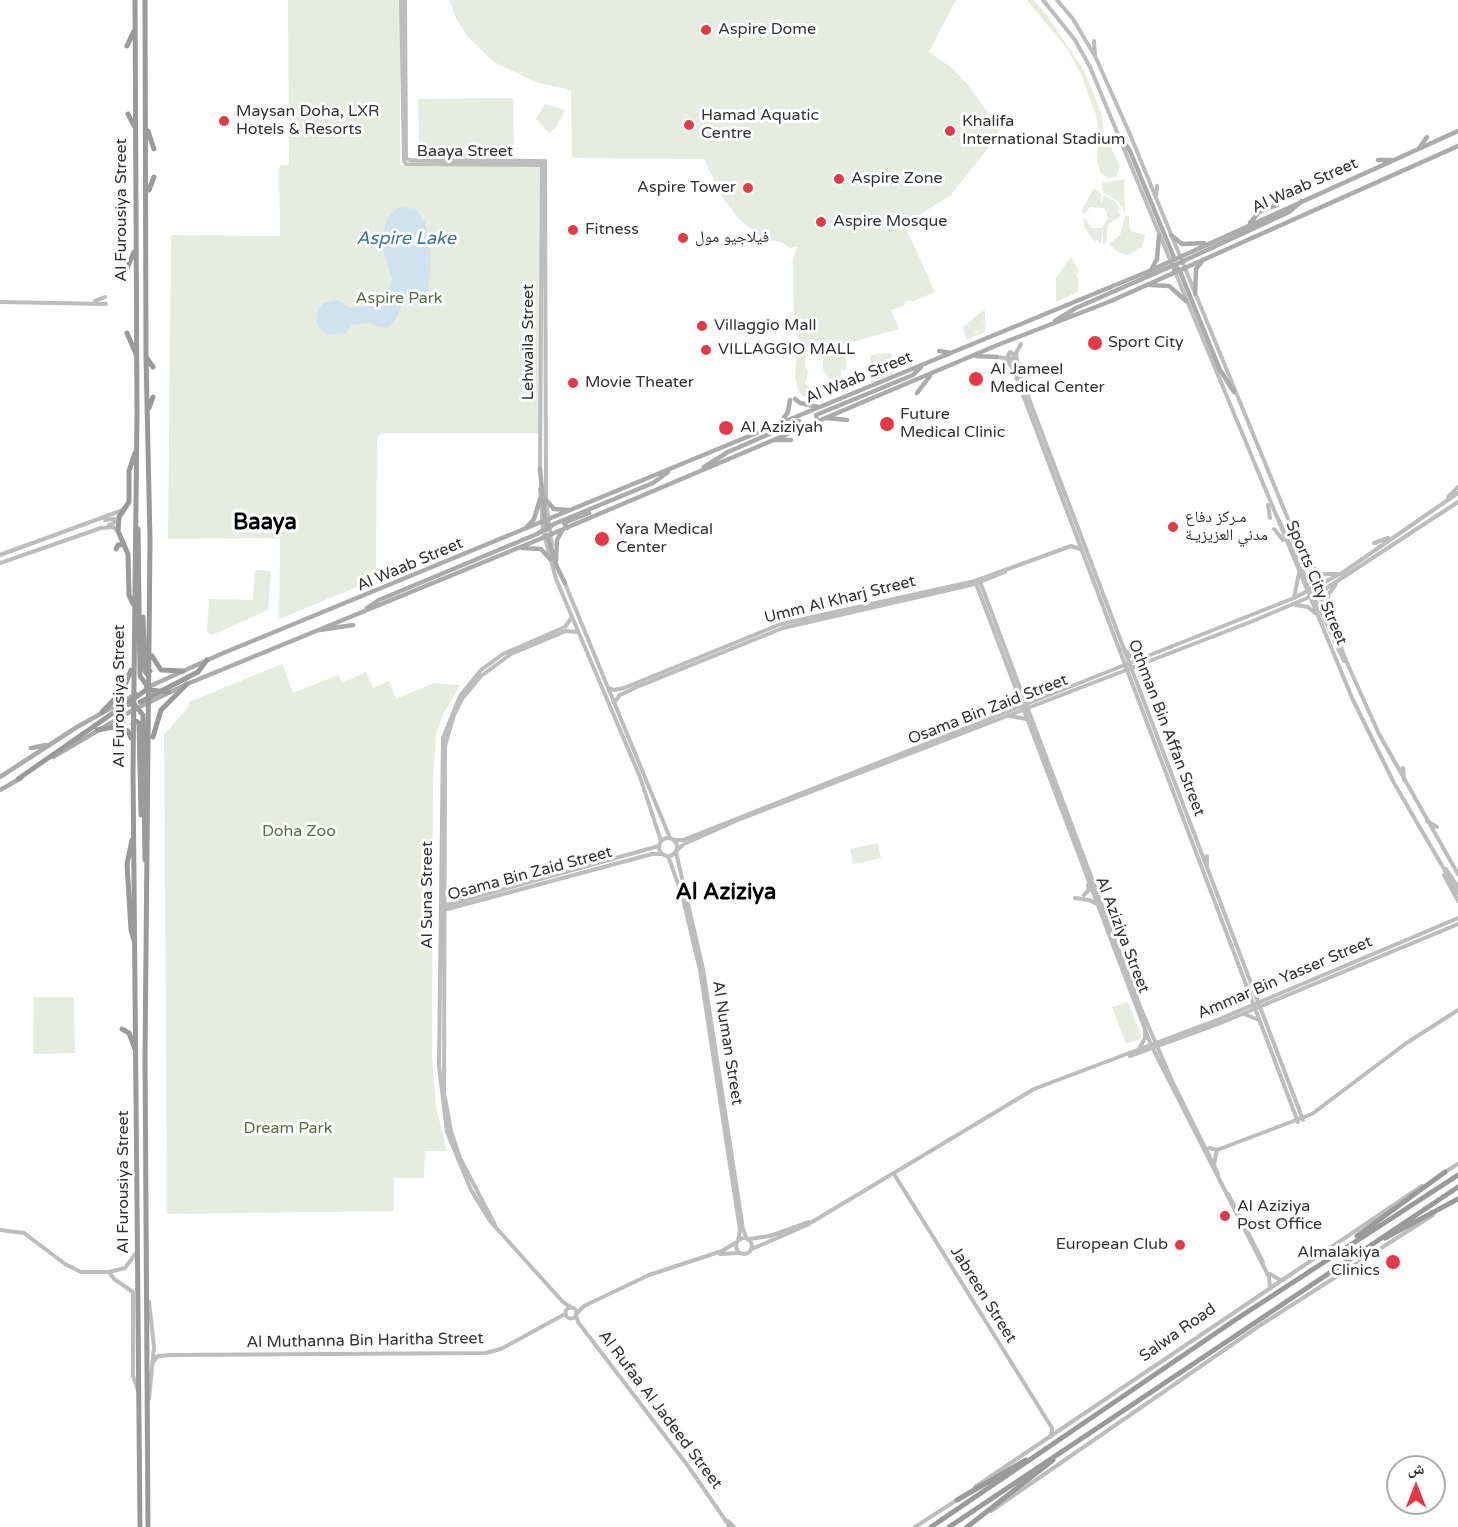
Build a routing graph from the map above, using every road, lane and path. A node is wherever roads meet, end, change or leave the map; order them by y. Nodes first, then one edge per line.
1 (135, 0) edge
2 (145, 0) edge
3 (403, 0) edge
4 (1044, 0) edge
5 (1057, 0) edge
6 (135, 29) junction
7 (1094, 41) dead end
8 (128, 46) dead end
9 (1095, 56) junction
10 (1100, 66) junction
11 (1092, 70) junction
12 (146, 88) junction
13 (128, 114) dead end
14 (135, 128) junction
15 (1458, 131) edge
16 (1120, 137) junction
17 (1427, 137) dead end
18 (1458, 146) edge
19 (154, 149) dead end
20 (1418, 149) junction
21 (1378, 160) dead end
22 (1394, 160) junction
23 (543, 163) joint
24 (154, 177) dead end
25 (1157, 186) dead end
26 (1156, 198) junction
27 (1303, 200) junction
28 (1277, 205) dead end
29 (1250, 223) junction
30 (1171, 235) junction
31 (1159, 236) junction
32 (146, 240) junction
33 (1209, 242) junction
34 (135, 248) junction
35 (1208, 257) junction
36 (1177, 264) junction
37 (127, 268) dead end
38 (1147, 272) junction
39 (1148, 285) junction
40 (1195, 294) junction
41 (1072, 296) dead end
42 (105, 297) dead end
43 (1186, 301) junction
44 (0, 302) edge
45 (90, 302) junction
46 (106, 304) dead end
47 (1066, 305) junction
48 (1011, 322) dead end
49 (1050, 325) junction
50 (1002, 332) junction
51 (128, 333) dead end
52 (1021, 344) dead end
53 (939, 351) dead end
54 (951, 353) junction
55 (137, 355) junction
56 (973, 356) junction
57 (146, 357) junction
58 (997, 357) joint
59 (923, 365) junction
60 (153, 367) dead end
61 (1016, 370) junction
62 (931, 374) junction
63 (1234, 392) junction
64 (916, 393) dead end
65 (153, 397) dead end
66 (820, 407) junction
67 (543, 414) junction
68 (147, 416) junction
69 (798, 418) junction
70 (824, 418) junction
71 (848, 420) dead end
72 (817, 421) junction
73 (810, 424) junction
74 (776, 425) junction
75 (771, 440) junction
76 (790, 440) dead end
77 (136, 450) junction
78 (540, 469) junction
79 (669, 470) junction
80 (700, 471) junction
81 (667, 486) junction
82 (1458, 487) edge
83 (1458, 493) edge
84 (664, 495) dead end
85 (617, 498) junction
86 (1268, 498) junction
87 (540, 499) junction
88 (546, 500) junction
89 (1458, 502) edge
90 (1443, 503) junction
91 (124, 509) junction
92 (574, 509) junction
93 (1272, 509) junction
94 (135, 513) junction
95 (1270, 518) dead end
96 (90, 524) junction
97 (101, 528) junction
98 (567, 528) junction
99 (529, 529) junction
100 (546, 529) junction
101 (1274, 529) dead end
102 (118, 531) junction
103 (519, 532) junction
104 (1395, 535) junction
105 (1076, 538) junction
106 (1374, 543) dead end
107 (124, 544) junction
108 (1287, 545) junction
109 (1071, 546) junction
110 (519, 548) junction
111 (116, 549) dead end
112 (1080, 549) junction
113 (457, 551) dead end
114 (0, 555) edge
115 (452, 560) junction
116 (553, 560) junction
117 (1305, 560) junction
118 (0, 562) edge
119 (1299, 572) junction
120 (1342, 573) junction
121 (435, 577) junction
122 (1340, 581) junction
123 (140, 582) junction
124 (977, 582) junction
125 (565, 583) junction
126 (1312, 593) junction
127 (1319, 593) junction
128 (1294, 598) junction
129 (134, 605) junction
130 (1292, 605) junction
131 (990, 606) junction
132 (996, 608) dead end
133 (365, 610) junction
134 (1327, 614) junction
135 (1318, 616) junction
136 (572, 617) junction
137 (352, 625) dead end
138 (317, 630) junction
139 (578, 632) junction
140 (1122, 647) junction
141 (150, 649) junction
142 (1121, 656) junction
143 (1143, 658) junction
144 (207, 660) junction
145 (133, 662) junction
146 (1348, 665) junction
147 (1127, 667) junction
148 (1118, 668) junction
149 (150, 670) junction
150 (183, 671) junction
151 (1115, 674) junction
152 (1129, 679) junction
153 (187, 684) junction
154 (608, 687) junction
155 (1015, 688) junction
156 (150, 692) junction
157 (169, 692) junction
158 (1024, 695) junction
159 (1038, 699) junction
160 (134, 704) junction
161 (614, 704) junction
162 (116, 705) joint
163 (1023, 706) junction
164 (1006, 711) junction
165 (102, 712) junction
166 (1002, 717) junction
167 (1027, 719) junction
168 (133, 724) junction
169 (97, 730) junction
170 (49, 745) junction
171 (31, 748) dead end
172 (133, 749) junction
173 (150, 753) junction
174 (1403, 768) dead end
175 (0, 777) edge
176 (18, 779) junction
177 (1404, 783) junction
178 (0, 790) edge
179 (1425, 819) junction
180 (1437, 827) dead end
181 (672, 839) junction
182 (661, 841) junction
183 (1071, 843) dead end
184 (659, 846) junction
185 (1076, 847) junction
186 (144, 849) junction
187 (676, 851) junction
188 (662, 854) junction
189 (668, 856) junction
190 (1207, 856) dead end
191 (1439, 862) junction
192 (1083, 864) junction
193 (1443, 868) junction
194 (1207, 869) junction
195 (1458, 874) edge
196 (1458, 887) edge
197 (1458, 894) edge
198 (1084, 895) dead end
199 (1075, 898) dead end
200 (1458, 901) edge
201 (1099, 906) junction
202 (147, 908) junction
203 (442, 908) junction
204 (1456, 918) edge
205 (1456, 926) edge
206 (1318, 979) junction
207 (1255, 991) junction
208 (1260, 1004) junction
209 (1254, 1006) junction
210 (1458, 1010) edge
211 (1241, 1014) junction
212 (1260, 1021) junction
213 (1145, 1028) junction
214 (123, 1029) dead end
215 (1154, 1046) junction
216 (1138, 1050) junction
217 (1277, 1052) junction
218 (1284, 1055) dead end
219 (137, 1056) junction
220 (1120, 1057) junction
221 (1300, 1099) dead end
222 (1297, 1106) junction
223 (1300, 1120) junction
224 (1209, 1148) dead end
225 (1217, 1150) junction
226 (1458, 1164) edge
227 (1214, 1165) junction
228 (1445, 1172) junction
229 (894, 1174) junction
230 (1458, 1175) edge
231 (1458, 1187) edge
232 (1458, 1199) edge
233 (813, 1221) junction
234 (0, 1230) edge
235 (748, 1239) junction
236 (738, 1242) junction
237 (138, 1249) junction
238 (752, 1249) junction
239 (740, 1253) junction
240 (1334, 1255) junction
241 (1352, 1256) junction
242 (699, 1258) junction
243 (109, 1272) junction
244 (1280, 1280) junction
245 (1270, 1287) junction
246 (148, 1300) junction
247 (563, 1302) junction
248 (584, 1306) junction
249 (572, 1308) junction
250 (565, 1313) junction
251 (576, 1315) junction
252 (560, 1319) junction
253 (570, 1319) junction
254 (578, 1322) junction
255 (154, 1347) junction
256 (161, 1355) junction
257 (154, 1360) junction
258 (139, 1392) junction
259 (147, 1420) junction
260 (1052, 1428) junction
261 (1060, 1431) junction
262 (1051, 1437) junction
263 (1042, 1454) junction
264 (1056, 1456) junction
265 (1041, 1477) junction
266 (1040, 1485) dead end
267 (957, 1500) junction
268 (140, 1526) edge
269 (148, 1527) edge
270 (732, 1527) edge
271 (915, 1527) edge
272 (931, 1527) edge
273 (949, 1527) edge
274 (968, 1527) edge

1 - 6 highway, Al Furousiya Street
2 - 12 highway, Al Furousiya Street
3 - 23 street, Baaya Street
4 - 11 street
5 - 9 street
6 - 8 highway
6 - 14 highway, Al Furousiya Street
7 - 9 street
9 - 10 street
10 - 11 street
10 - 26 street
11 - 16 street
12 - 19 highway
12 - 32 highway, Al Furousiya Street
13 - 14 highway
14 - 34 highway, Al Furousiya Street
15 - 20 main road, Al Waab Street
16 - 31 street
16 - 36 main road
17 - 20 main road
18 - 35 main road, Al Waab Street
20 - 22 main road, Al Waab Street
21 - 22 main road
22 - 27 main road, Al Waab Street
23 - 67 street, Lehwaila Street
24 - 32 highway
25 - 26 street
26 - 30 street
27 - 29 main road, Al Waab Street
27 - 36 main road
28 - 29 main road
29 - 33 main road, Al Waab Street
30 - 33 main road
30 - 36 street
31 - 36 street
31 - 38 main road
32 - 57 highway, Al Furousiya Street
33 - 36 main road, Al Waab Street
34 - 37 highway
34 - 55 highway, Al Furousiya Street
35 - 36 main road, Al Waab Street
35 - 40 main road
36 - 38 main road, Al Waab Street
36 - 39 main road, Al Waab Street
36 - 40 street, Sports City Street
36 - 43 street, Sports City Street
36 - 49 main road
36 - 63 main road
38 - 47 main road, Al Waab Street
39 - 43 main road
39 - 49 main road, Al Waab Street
40 - 63 street, Sports City Street
41 - 47 main road
42 - 45 street
43 - 86 street, Sports City Street
44 - 45 street
45 - 46 street
47 - 50 main road, Al Waab Street
48 - 50 main road
49 - 56 main road, Al Waab Street
50 - 54 main road, Al Waab Street
51 - 55 highway
52 - 61 street, Othman Bin Affan Street
53 - 54 main road
54 - 59 main road, Al Waab Street
55 - 77 highway, Al Furousiya Street
56 - 58 main road
56 - 62 main road, Al Waab Street
57 - 60 highway
57 - 68 highway, Al Furousiya Street
58 - 61 street, Othman Bin Affan Street
59 - 66 main road, Al Waab Street
59 - 72 main road
61 - 105 street, Othman Bin Affan Street
61 - 140 street, Othman Bin Affan Street
62 - 64 main road
62 - 70 main road, Al Waab Street
63 - 117 street, Sports City Street
65 - 68 highway
66 - 69 main road, Al Waab Street
66 - 74 main road
67 - 78 street, Lehwaila Street
67 - 88 street, Lehwaila Street
68 - 141 highway, Al Furousiya Street
69 - 73 main road
69 - 74 main road, Al Waab Street
69 - 80 main road
70 - 71 main road
70 - 72 main road, Al Waab Street
72 - 73 main road, Al Waab Street
73 - 75 main road, Al Waab Street
74 - 79 main road, Al Waab Street
75 - 76 main road
75 - 80 main road, Al Waab Street
77 - 91 highway
77 - 94 highway, Al Furousiya Street
78 - 87 street, Lehwaila Street
78 - 100 main road
79 - 85 main road
79 - 92 main road, Al Waab Street
80 - 81 main road, Al Waab Street
81 - 84 main road
81 - 98 main road, Al Waab Street
82 - 90 street
83 - 90 street
85 - 98 main road
85 - 100 main road
86 - 93 street, Sports City Street
86 - 95 street
87 - 100 street, Lehwaila Street
87 - 103 main road
88 - 92 main road
88 - 100 street, Lehwaila Street
89 - 122 street
90 - 104 street
91 - 96 street
91 - 102 highway
92 - 100 main road, Al Waab Street
93 - 108 street, Sports City Street
93 - 126 street
94 - 123 highway
94 - 129 highway, Al Furousiya Street
96 - 97 street
96 - 114 street
97 - 102 street
97 - 118 street
98 - 100 main road, Al Waab Street
98 - 116 main road
99 - 100 main road, Al Waab Street
99 - 103 main road, Al Waab Street
99 - 121 main road
100 - 110 main road, Al Waab Street
100 - 116 street
100 - 121 main road
100 - 125 main road
101 - 108 street
102 - 107 highway
103 - 115 main road, Al Waab Street
104 - 106 street
104 - 120 street
105 - 109 street
105 - 112 street, Othman Bin Affan Street
107 - 111 highway
107 - 129 highway
108 - 119 street, Sports City Street
109 - 112 street
109 - 124 street, Umm Al Kharj Street
110 - 116 main road
110 - 133 main road, Al Waab Street
112 - 142 street, Othman Bin Affan Street
113 - 115 main road
115 - 144 main road, Al Waab Street
116 - 125 street
116 - 136 street
117 - 120 street
117 - 126 street, Sports City Street
119 - 126 street, Sports City Street
119 - 128 street
120 - 126 street
121 - 133 main road
122 - 127 street
122 - 134 street
123 - 149 highway
123 - 156 highway
124 - 131 street, Al Aziziya Street
124 - 154 street, Umm Al Kharj Street
124 - 155 street, Al Aziziya Street
124 - 161 street, Umm Al Kharj Street
125 - 154 street
126 - 127 street, Sports City Street
126 - 128 street, Osama Bin Zaid Street
126 - 130 street, Osama Bin Zaid Street
126 - 135 street, Sports City Street
126 - 146 street
127 - 134 street, Sports City Street
128 - 143 street, Osama Bin Zaid Street
129 - 145 highway, Al Furousiya Street
130 - 135 street
130 - 147 street, Osama Bin Zaid Street
131 - 132 street
131 - 158 street, Al Aziziya Street
133 - 138 main road, Al Waab Street
134 - 146 street, Sports City Street
135 - 191 street, Sports City Street
136 - 139 street
136 - 203 street, Al Suna Street
137 - 138 main road
138 - 153 main road, Al Waab Street
139 - 182 street
139 - 203 street, Al Suna Street
140 - 143 street
140 - 147 street, Othman Bin Affan Street
141 - 149 highway, Al Furousiya Street
141 - 150 highway
142 - 147 street, Othman Bin Affan Street
142 - 148 street
143 - 147 street, Osama Bin Zaid Street
144 - 150 main road, Al Waab Street
144 - 156 highway
145 - 160 highway, Al Furousiya Street
145 - 165 highway
146 - 177 street, Sports City Street
147 - 148 street, Osama Bin Zaid Street
147 - 151 street, Osama Bin Zaid Street
147 - 152 street, Othman Bin Affan Street
147 - 194 street, Othman Bin Affan Street
148 - 159 street, Osama Bin Zaid Street
149 - 156 highway, Al Furousiya Street
150 - 156 main road, Al Waab Street
151 - 152 street
151 - 163 street, Osama Bin Zaid Street
152 - 209 street, Othman Bin Affan Street
153 - 157 main road, Al Waab Street
153 - 173 highway
154 - 161 street
155 - 163 street, Al Aziziya Street
155 - 164 street
156 - 157 highway
156 - 157 main road, Al Waab Street
156 - 160 highway
156 - 160 main road, Al Waab Street
156 - 173 highway, Al Furousiya Street
158 - 159 street
158 - 163 street, Al Aziziya Street
159 - 163 street, Osama Bin Zaid Street
160 - 162 highway
160 - 168 highway, Al Furousiya Street
160 - 169 main road, Al Waab Street
160 - 176 highway
160 - 186 highway
161 - 181 street
162 - 165 main road
163 - 164 street, Osama Bin Zaid Street
163 - 166 street, Osama Bin Zaid Street
163 - 167 street, Al Aziziya Street
163 - 215 street, Al Aziziya Street
164 - 181 street, Osama Bin Zaid Street
165 - 170 main road
166 - 167 street
166 - 187 street, Osama Bin Zaid Street
167 - 185 street, Al Aziziya Street
168 - 172 highway, Al Furousiya Street
168 - 186 highway
169 - 172 highway
169 - 176 main road, Al Waab Street
170 - 171 main road
170 - 175 main road
172 - 219 highway, Al Furousiya Street
173 - 202 highway, Al Furousiya Street
174 - 177 street
176 - 178 main road, Al Waab Street
177 - 179 street, Sports City Street
179 - 180 street
179 - 195 street, Sports City Street
181 - 182 street
181 - 187 street
182 - 184 street
183 - 185 street
184 - 188 street
184 - 203 street, Osama Bin Zaid Street
185 - 192 street, Al Aziziya Street
186 - 202 highway
187 - 189 street
187 - 235 street, Al Numan Street
188 - 189 street
188 - 203 street, Osama Bin Zaid Street
189 - 236 street, Al Numan Street
190 - 194 street
191 - 193 street, Sports City Street
191 - 196 street
192 - 198 street
192 - 201 street, Al Aziziya Street
193 - 197 street, Sports City Street
193 - 200 street
194 - 207 street, Othman Bin Affan Street
199 - 201 street
201 - 213 street, Al Aziziya Street
202 - 246 highway, Al Furousiya Street
203 - 247 street, Al Suna Street
204 - 206 street, Ammar Bin Yasser Street
205 - 208 street, Ammar Bin Yasser Street
206 - 207 street
206 - 208 street, Ammar Bin Yasser Street
207 - 208 street, Othman Bin Affan Street
208 - 209 street, Ammar Bin Yasser Street
208 - 217 street, Othman Bin Affan Street
209 - 211 street, Ammar Bin Yasser Street
209 - 212 street, Othman Bin Affan Street
209 - 215 street, Ammar Bin Yasser Street
210 - 223 street
211 - 212 street
211 - 215 street, Ammar Bin Yasser Street
212 - 223 street, Othman Bin Affan Street
213 - 215 street, Al Aziziya Street
213 - 216 street
214 - 219 highway
215 - 216 street, Ammar Bin Yasser Street
215 - 220 street, Ammar Bin Yasser Street
215 - 227 street, Al Aziziya Street
215 - 245 street, Al Aziziya Street
216 - 220 street, Ammar Bin Yasser Street
217 - 218 street
217 - 222 street, Othman Bin Affan Street
219 - 237 highway, Al Furousiya Street
220 - 229 street, Ammar Bin Yasser Street
221 - 222 street
222 - 223 street, Othman Bin Affan Street
223 - 225 street
224 - 225 street
225 - 227 street
226 - 228 street, Salwa Road
227 - 244 street, Al Aziziya Street
228 - 240 highway
228 - 244 street, Salwa Road
229 - 233 street, Ammar Bin Yasser Street
229 - 260 street, Jabreen Street
230 - 240 highway, Salwa Road
231 - 241 highway, Salwa Road
232 - 241 highway
232 - 265 street
233 - 235 street, Ammar Bin Yasser Street
233 - 238 street, Ammar Bin Yasser Street
234 - 243 street
235 - 236 street, Ammar Bin Yasser Street
235 - 238 street, Al Numan Street
236 - 239 street, Al Numan Street
236 - 242 street
237 - 243 street
237 - 258 highway, Al Furousiya Street
238 - 239 street, Ammar Bin Yasser Street
239 - 242 street
240 - 263 highway, Salwa Road
241 - 264 highway, Salwa Road
242 - 248 street
243 - 258 street, Al Furousiya Street
244 - 245 street, Salwa Road
245 - 261 street, Salwa Road
246 - 255 street, Al Furousiya Street
246 - 259 highway, Al Furousiya Street
247 - 249 street, Al Suna Street
247 - 250 street, Al Suna Street
248 - 249 street
248 - 251 street
249 - 250 street, Al Muthanna Bin Haritha Street
249 - 251 street, Al Rufaa Al Jadeed Street
250 - 252 street, Al Muthanna Bin Haritha Street
250 - 253 street
251 - 253 street
251 - 254 street, Al Rufaa Al Jadeed Street
252 - 253 street, Al Muthanna Bin Haritha Street
252 - 256 street, Al Muthanna Bin Haritha Street
253 - 254 street, Al Rufaa Al Jadeed Street
254 - 270 street, Al Rufaa Al Jadeed Street
255 - 256 street
255 - 257 street, Al Furousiya Street
256 - 257 street
257 - 259 street, Al Furousiya Street
258 - 268 highway, Al Furousiya Street
259 - 269 highway, Al Furousiya Street
260 - 261 street
260 - 262 street
261 - 262 street, Salwa Road
262 - 267 street, Salwa Road
263 - 267 highway
263 - 272 highway, Salwa Road
264 - 273 highway, Salwa Road
264 - 274 highway
265 - 266 street
265 - 274 street
267 - 271 street, Salwa Road

